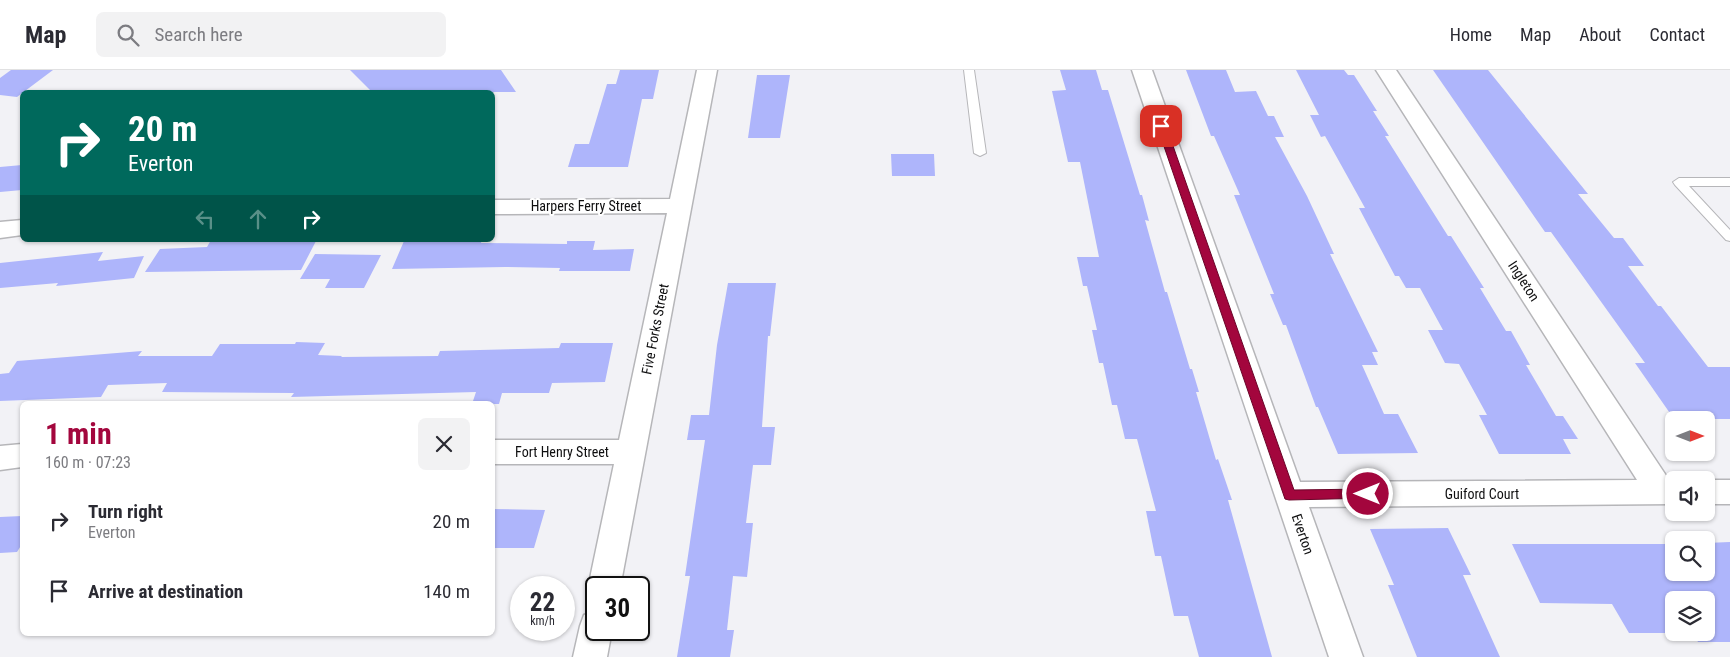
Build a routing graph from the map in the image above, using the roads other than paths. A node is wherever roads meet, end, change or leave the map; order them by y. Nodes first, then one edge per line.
1 (707, 70) edge
2 (969, 70) edge
3 (1142, 70) edge
4 (1386, 70) edge
5 (980, 153) dead end
6 (1730, 182) edge
7 (679, 206) junction
8 (495, 207) edge
9 (20, 228) edge
10 (0, 230) edge
11 (1730, 238) edge
12 (495, 452) edge
13 (631, 452) junction
14 (20, 456) edge
15 (0, 458) edge
16 (1665, 489) edge
17 (1665, 492) edge
18 (1715, 492) edge
19 (1730, 492) edge
20 (1289, 495) junction
21 (606, 576) edge
22 (593, 641) edge
23 (590, 657) edge
24 (1346, 657) edge

1 - 7 street, Five Forks Street
2 - 5 lane
3 - 20 street, Everton
4 - 16 street, Ingleton
6 - 11 lane
7 - 8 street, Harpers Ferry Street
7 - 13 street, Five Forks Street
9 - 10 street
12 - 13 street, Fort Henry Street
13 - 21 street, Five Forks Street
14 - 15 street
17 - 20 street, Guiford Court
18 - 19 street
20 - 24 street, Everton
22 - 23 street

